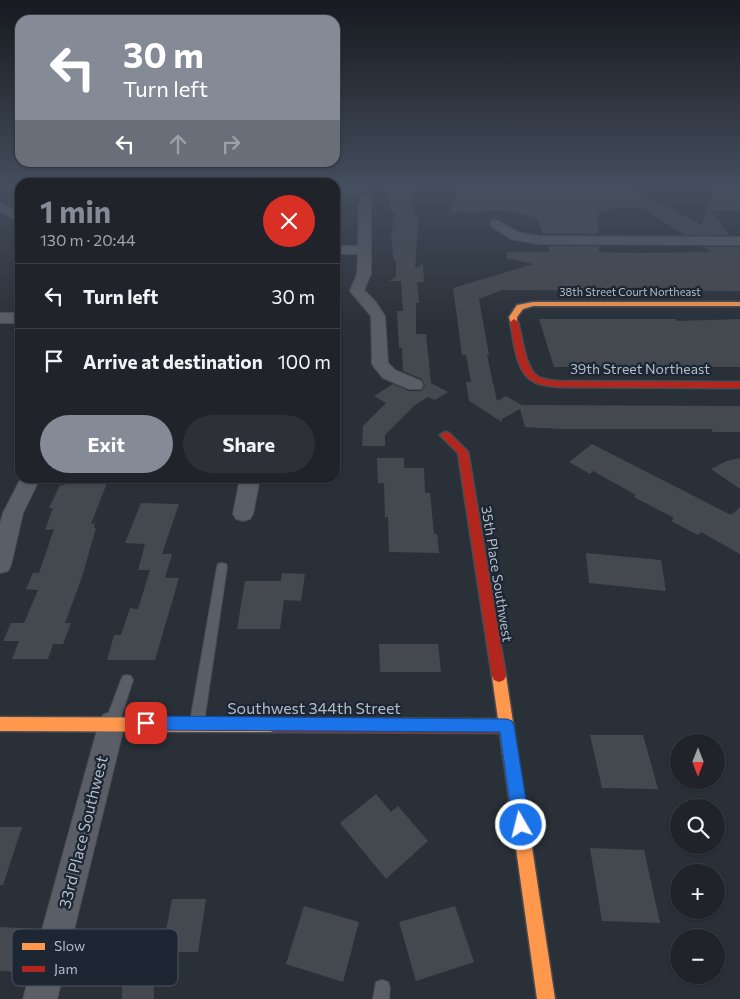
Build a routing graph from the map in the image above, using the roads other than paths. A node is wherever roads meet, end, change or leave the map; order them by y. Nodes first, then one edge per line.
1 (365, 234) edge
2 (512, 234) edge
3 (636, 234) edge
4 (640, 240) junction
5 (740, 240) edge
6 (340, 250) edge
7 (365, 250) junction
8 (740, 304) edge
9 (0, 318) edge
10 (15, 318) edge
11 (539, 382) joint
12 (415, 385) dead end
13 (740, 385) edge
14 (445, 435) dead end
15 (28, 483) edge
16 (249, 483) edge
17 (243, 514) dead end
18 (0, 565) edge
19 (222, 567) dead end
20 (127, 680) dead end
21 (112, 723) junction
22 (197, 723) junction
23 (0, 724) edge
24 (507, 726) junction
25 (58, 929) edge
26 (43, 986) edge
27 (40, 999) edge
28 (546, 999) edge

1 - 7 street
2 - 4 street
3 - 4 street
4 - 5 street
6 - 7 street
7 - 12 street
8 - 11 street, 38th Street Court Northeast
9 - 10 street
11 - 13 street, 39th Street Northeast
14 - 24 street, 35th Place Southwest
15 - 18 street
16 - 17 street
19 - 22 lane
20 - 21 lane
21 - 22 street, Southwest 344th Street
21 - 23 street, Southwest 344th Street
21 - 25 street, 33rd Place Southwest
22 - 24 street, Southwest 344th Street
24 - 28 street, 35th Place Southwest
26 - 27 street, 33rd Place Southwest

